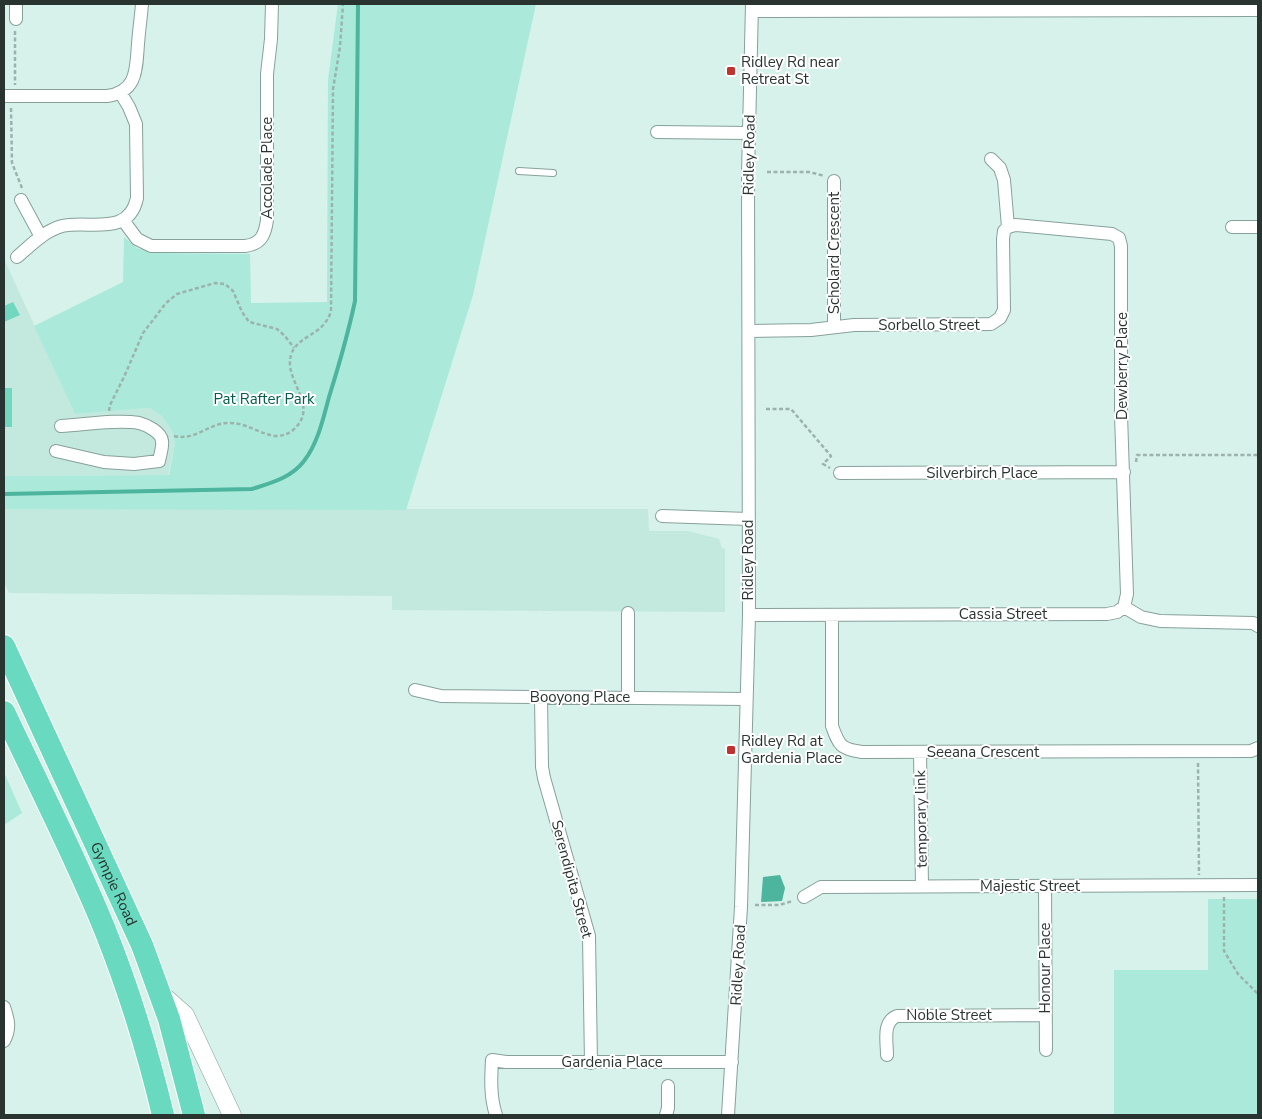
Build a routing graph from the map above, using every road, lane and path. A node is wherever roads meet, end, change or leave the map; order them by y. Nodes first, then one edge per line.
1 (16, 4) edge
2 (142, 4) edge
3 (272, 4) edge
4 (343, 4) edge
5 (752, 7) edge
6 (845, 7) edge
7 (1237, 7) edge
8 (1258, 10) edge
9 (16, 19) joint
10 (120, 92) junction
11 (10, 96) edge
12 (657, 132) dead end
13 (749, 133) junction
14 (991, 159) dead end
15 (518, 171) dead end
16 (767, 172) dead end
17 (553, 173) dead end
18 (834, 181) joint
19 (21, 200) joint
20 (123, 220) junction
21 (1258, 226) edge
22 (1008, 227) junction
23 (1232, 227) dead end
24 (41, 237) junction
25 (17, 257) dead end
26 (834, 326) junction
27 (749, 330) junction
28 (294, 348) junction
29 (766, 409) dead end
30 (107, 423) junction
31 (61, 426) dead end
32 (159, 435) junction
33 (56, 450) dead end
34 (1258, 455) edge
35 (1128, 467) junction
36 (840, 473) joint
37 (662, 516) dead end
38 (748, 520) junction
39 (1124, 607) junction
40 (628, 613) dead end
41 (749, 615) junction
42 (832, 615) junction
43 (1256, 624) edge
44 (4, 646) edge
45 (415, 690) dead end
46 (542, 697) junction
47 (628, 697) junction
48 (746, 699) junction
49 (4, 712) edge
50 (1258, 748) edge
51 (1198, 751) junction
52 (920, 752) junction
53 (1258, 885) edge
54 (922, 886) junction
55 (1045, 886) junction
56 (1199, 886) junction
57 (1224, 886) junction
58 (804, 897) joint
59 (756, 905) dead end
60 (160, 994) junction
61 (1258, 994) edge
62 (4, 1007) edge
63 (1045, 1015) junction
64 (4, 1040) edge
65 (1046, 1050) dead end
66 (887, 1055) dead end
67 (732, 1062) junction
68 (591, 1063) junction
69 (668, 1086) dead end
70 (163, 1115) edge
71 (194, 1115) edge
72 (232, 1115) edge
73 (496, 1115) edge
74 (666, 1115) edge
75 (728, 1115) edge

1 - 9 street
2 - 10 street
3 - 20 street, Accolade Place
4 - 28 path
5 - 6 street
5 - 13 street, Ridley Road
6 - 7 street
7 - 8 street
9 - 11 path
10 - 11 street
10 - 20 street
11 - 19 path
12 - 13 street
13 - 27 street, Ridley Road
14 - 22 street, Sorbello Street
15 - 17 lane
16 - 18 path
18 - 26 street, Scholard Crescent
19 - 24 street
20 - 24 street
21 - 23 street
22 - 26 street, Sorbello Street
22 - 35 street, Dewberry Place
24 - 25 street
26 - 27 street, Sorbello Street
27 - 38 street, Ridley Road
28 - 30 path
28 - 32 path
29 - 36 path
30 - 31 street
30 - 32 street
32 - 33 street
34 - 35 path
35 - 36 street, Silverbirch Place
35 - 39 street, Dewberry Place
37 - 38 street
38 - 41 street, Ridley Road
39 - 42 street, Cassia Street
39 - 43 street
40 - 47 street
41 - 42 street, Cassia Street
41 - 48 street, Ridley Road
42 - 52 street, Seeana Crescent
44 - 60 highway, Gympie Road
45 - 46 street, Booyong Place
46 - 47 street, Booyong Place
46 - 68 street, Serendipita Street
47 - 48 street, Booyong Place
48 - 67 street, Ridley Road
49 - 70 highway, Gympie Road
50 - 51 street, Seeana Crescent
51 - 52 street, Seeana Crescent
51 - 56 path
52 - 54 street, temporary link
53 - 57 street, Majestic Street
54 - 55 street, Majestic Street
54 - 58 street, Majestic Street
55 - 56 street, Majestic Street
55 - 63 street, Honour Place
56 - 57 street, Majestic Street
57 - 61 path
58 - 59 path
60 - 71 highway
60 - 72 main road, Gympie Road
62 - 64 street
63 - 65 street, Honour Place
63 - 66 street, Noble Street
67 - 68 street, Gardenia Place
67 - 75 street, Ridley Road
68 - 73 street, Gardenia Place
69 - 74 street

